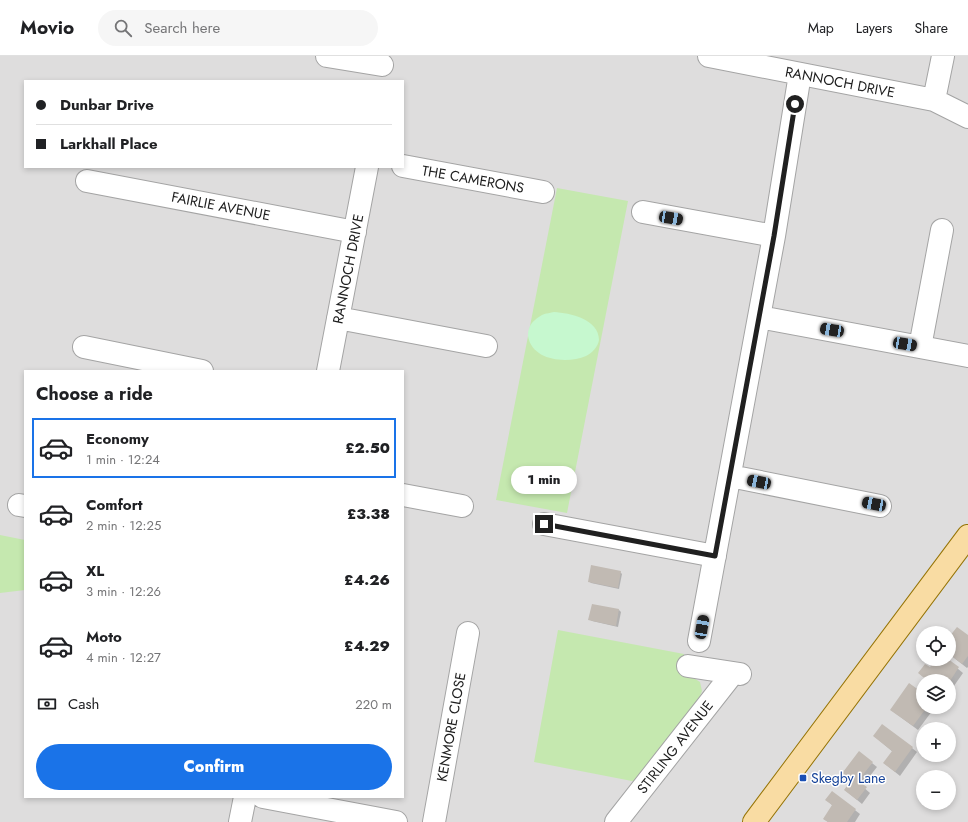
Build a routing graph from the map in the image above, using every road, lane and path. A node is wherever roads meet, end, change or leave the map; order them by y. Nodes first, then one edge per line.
1 (327, 56) edge
2 (709, 56) edge
3 (943, 56) edge
4 (752, 60) edge
5 (382, 67) edge
6 (800, 74) junction
7 (934, 100) junction
8 (968, 117) edge
9 (404, 166) edge
10 (367, 168) edge
11 (87, 181) dead end
12 (543, 192) dead end
13 (643, 212) dead end
14 (942, 230) dead end
15 (355, 232) junction
16 (774, 236) junction
17 (759, 317) junction
18 (338, 318) junction
19 (486, 346) dead end
20 (84, 347) dead end
21 (920, 347) junction
22 (968, 356) edge
23 (197, 370) edge
24 (328, 370) edge
25 (730, 476) junction
26 (404, 495) edge
27 (462, 506) dead end
28 (880, 506) dead end
29 (544, 524) dead end
30 (968, 536) edge
31 (715, 556) junction
32 (468, 633) dead end
33 (699, 641) dead end
34 (688, 666) dead end
35 (245, 798) edge
36 (268, 798) edge
37 (240, 822) edge
38 (396, 822) edge
39 (434, 822) edge
40 (616, 822) edge
41 (754, 822) edge

1 - 5 street
2 - 4 street, RANNOCH DRIVE
3 - 7 street
4 - 6 street, RANNOCH DRIVE
6 - 7 street, RANNOCH DRIVE
6 - 16 street
7 - 8 street, RANNOCH DRIVE
9 - 12 street, THE CAMERONS
10 - 15 street, RANNOCH DRIVE
11 - 15 street, FAIRLIE AVENUE
13 - 16 street
14 - 21 street
15 - 18 street, RANNOCH DRIVE
16 - 17 street
17 - 21 street
17 - 25 street
18 - 19 street
18 - 24 street, RANNOCH DRIVE
20 - 23 street
21 - 22 street
25 - 28 street
25 - 31 street
26 - 27 street
29 - 31 street
30 - 41 main road
31 - 33 street
32 - 39 street, KENMORE CLOSE
34 - 40 street, STIRLING AVENUE
35 - 37 street
36 - 38 street

